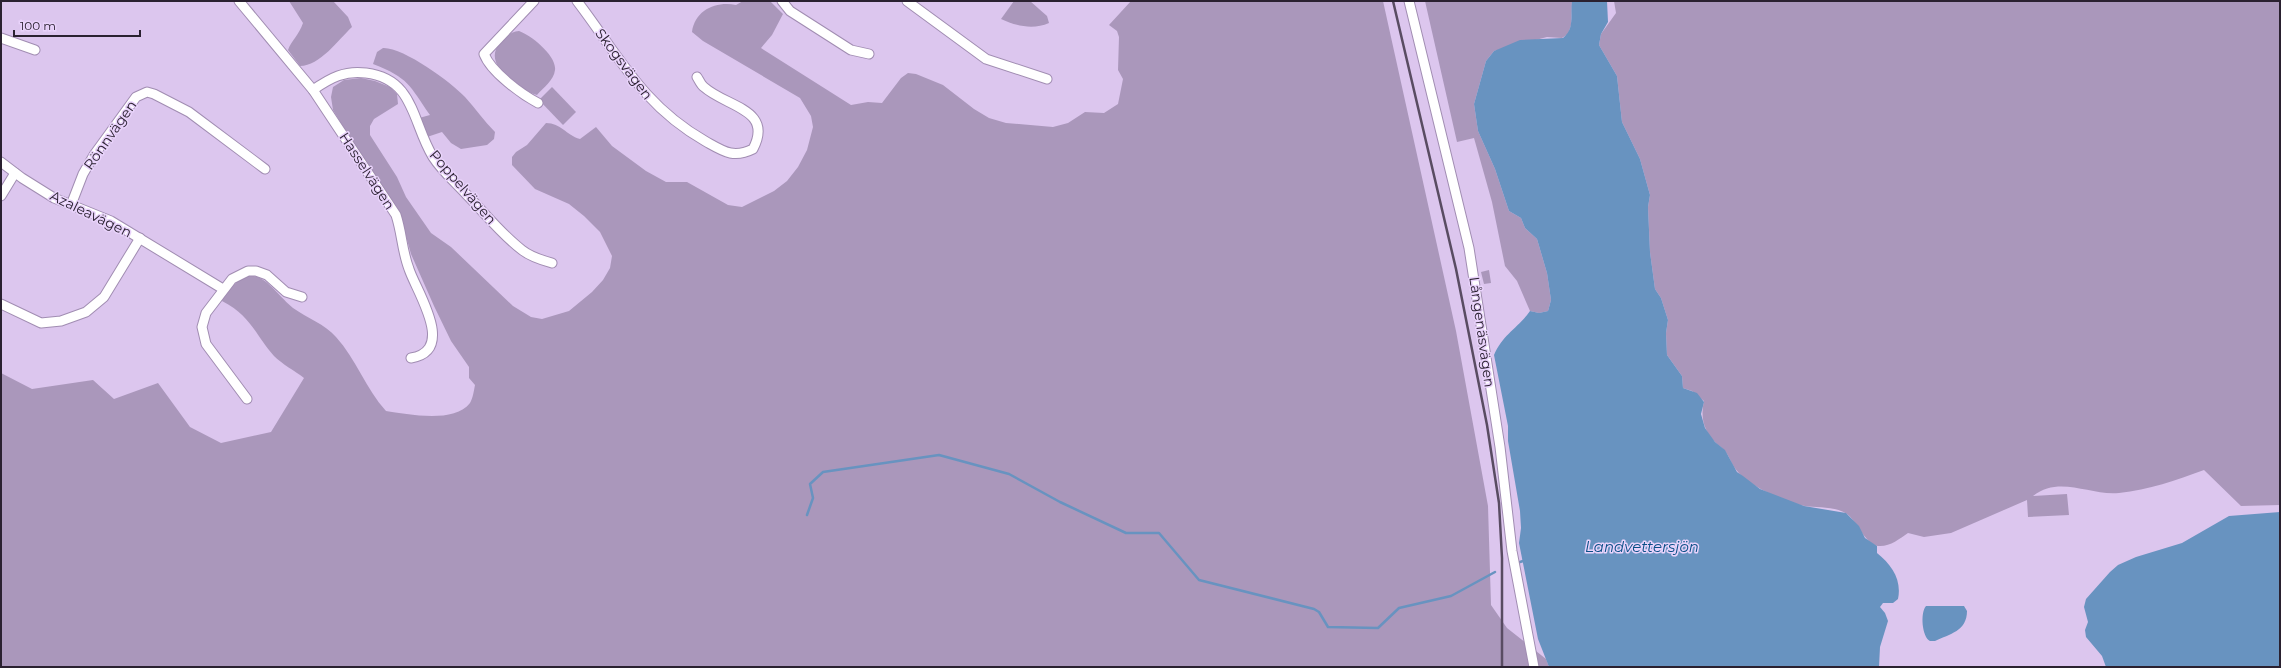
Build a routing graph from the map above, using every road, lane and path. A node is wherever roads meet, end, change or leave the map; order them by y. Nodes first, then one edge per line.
1 (239, 1) edge
2 (534, 1) edge
3 (577, 1) edge
4 (782, 1) edge
5 (908, 1) edge
6 (1409, 1) edge
7 (1, 38) edge
8 (34, 50) dead end
9 (869, 54) dead end
10 (697, 77) dead end
11 (1046, 79) dead end
12 (313, 90) junction
13 (538, 102) dead end
14 (1, 162) edge
15 (265, 169) dead end
16 (15, 173) junction
17 (1, 196) edge
18 (71, 204) junction
19 (140, 238) junction
20 (552, 263) dead end
21 (223, 289) junction
22 (302, 297) dead end
23 (1, 304) edge
24 (411, 358) dead end
25 (247, 399) dead end
26 (1534, 667) edge

1 - 12 street, Hasselvägen
2 - 13 street
3 - 10 street, Skogsvägen
4 - 9 street
5 - 11 street
6 - 26 street, Långenäsvägen
7 - 8 street
12 - 20 street, Poppelvägen
12 - 24 street, Hasselvägen
14 - 16 street, Azaleavägen
15 - 18 street, Rönnvägen
16 - 17 street
16 - 18 street, Azaleavägen
18 - 19 street, Azaleavägen
19 - 21 street, Azaleavägen
19 - 23 street
21 - 22 street
21 - 25 street

